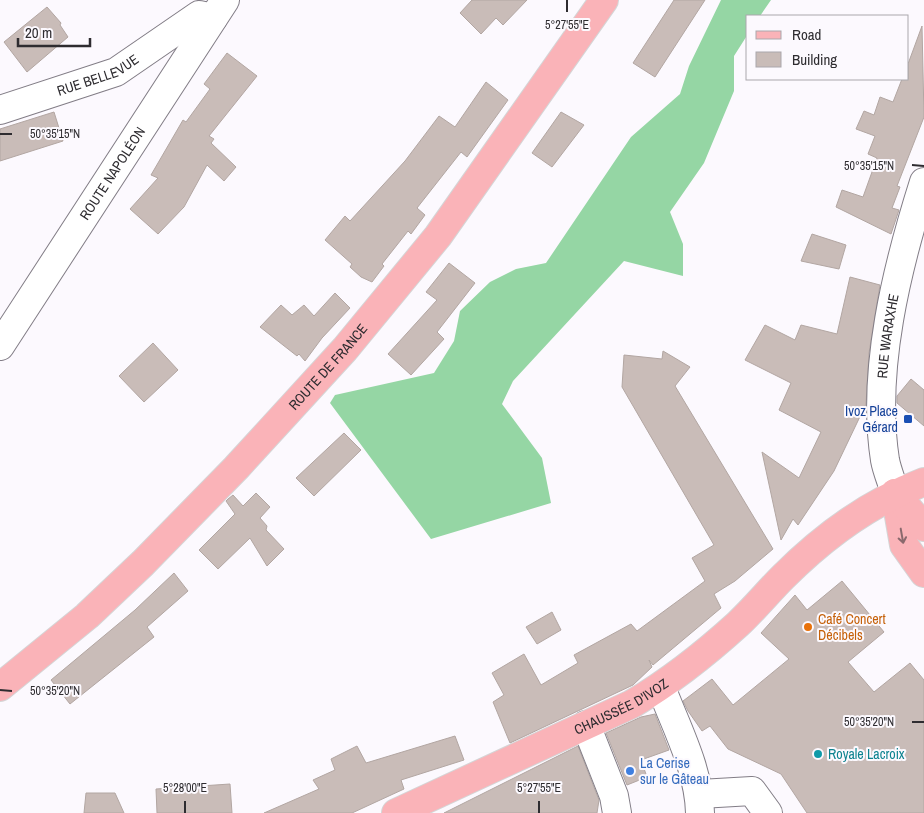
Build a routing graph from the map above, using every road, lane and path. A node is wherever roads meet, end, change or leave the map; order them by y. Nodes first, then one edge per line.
1 (604, 0) edge
2 (219, 9) edge
3 (0, 110) edge
4 (924, 182) edge
5 (0, 346) edge
6 (924, 482) edge
7 (895, 493) junction
8 (924, 527) edge
9 (924, 573) edge
10 (0, 687) edge
11 (661, 687) junction
12 (586, 725) junction
13 (700, 804) edge
14 (396, 813) edge
15 (617, 813) edge
16 (768, 813) edge

1 - 10 main road, ROUTE DE FRANCE
2 - 3 street, RUE BELLEVUE
2 - 5 street, ROUTE NAPOLÉON
4 - 7 street, RUE WARAXHE
6 - 7 main road, CHAUSSÉE D'IVOZ
7 - 8 main road
7 -> 9 main road
7 - 11 main road, CHAUSSÉE D'IVOZ
11 - 12 main road, CHAUSSÉE D'IVOZ
11 - 13 street
12 - 14 main road, CHAUSSÉE D'IVOZ
12 - 15 street
13 - 16 street

